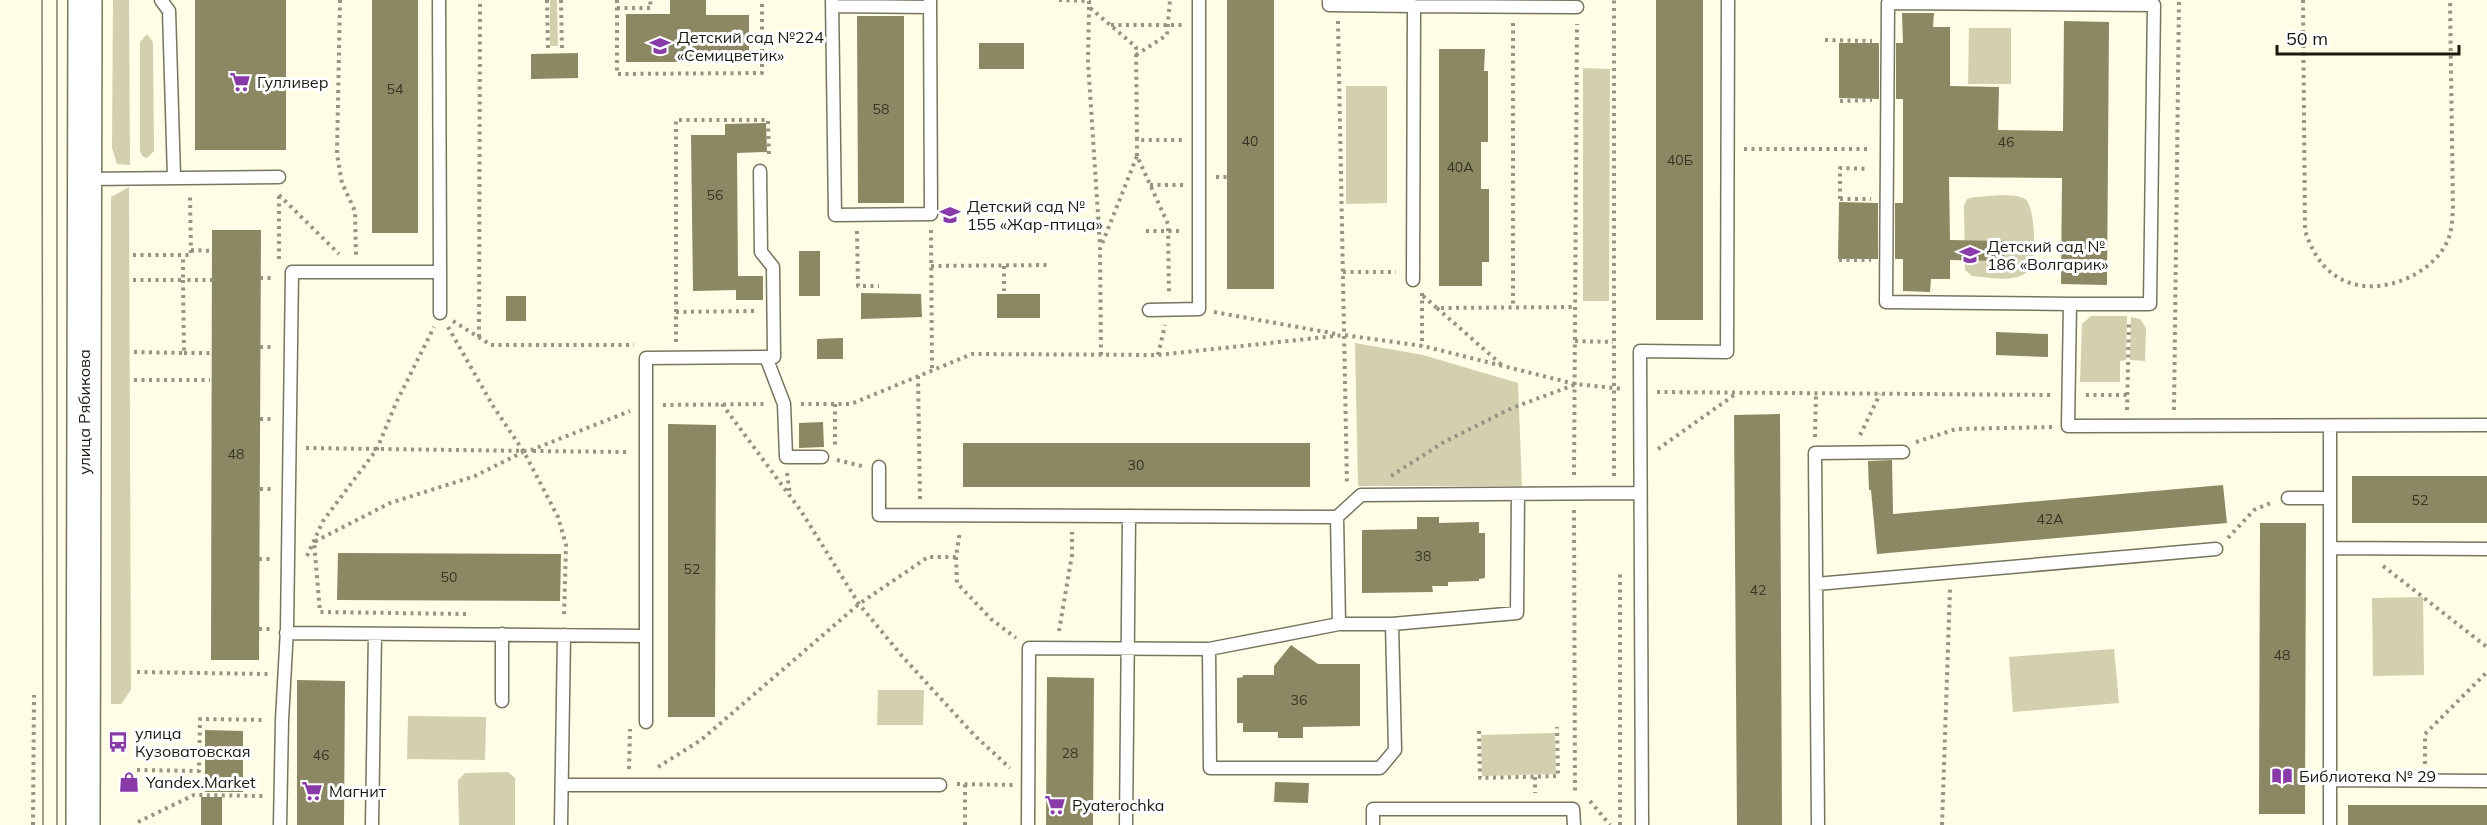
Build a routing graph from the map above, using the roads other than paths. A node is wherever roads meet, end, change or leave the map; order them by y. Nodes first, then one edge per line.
1 (85, 0) edge
2 (161, 0) edge
3 (438, 0) edge
4 (1199, 0) edge
5 (1728, 0) edge
6 (832, 3) edge
7 (1333, 3) edge
8 (930, 4) edge
9 (1513, 4) edge
10 (1414, 6) junction
11 (1577, 8) road end
12 (760, 171) road end
13 (174, 177) junction
14 (279, 177) road end
15 (85, 179) junction
16 (440, 272) junction
17 (1413, 276) road end
18 (2070, 304) junction
19 (1149, 310) dead end
20 (440, 313) road end
21 (766, 357) junction
22 (2487, 425) edge
23 (2330, 426) junction
24 (1903, 452) road end
25 (822, 458) dead end
26 (879, 467) road end
27 (1640, 493) junction
28 (1518, 494) junction
29 (2288, 498) road end
30 (2330, 498) junction
31 (1129, 516) junction
32 (1337, 517) junction
33 (2330, 548) junction
34 (2216, 549) road end
35 (2487, 549) edge
36 (1816, 584) junction
37 (1339, 624) junction
38 (1392, 624) junction
39 (280, 631) junction
40 (375, 634) junction
41 (502, 634) junction
42 (564, 635) junction
43 (645, 636) junction
44 (1128, 649) junction
45 (1209, 649) junction
46 (502, 701) dead end
47 (646, 721) road end
48 (2330, 780) junction
49 (2487, 781) edge
50 (940, 784) dead end
51 (562, 785) junction
52 (83, 825) edge
53 (280, 825) edge
54 (372, 825) edge
55 (561, 825) edge
56 (1028, 825) edge
57 (1126, 825) edge
58 (1373, 825) edge
59 (1574, 825) edge
60 (1642, 825) edge
61 (1818, 825) edge
62 (2330, 825) edge

1 - 15 main road, улица Рябикова
2 - 13 lane
3 - 16 lane
4 - 19 lane
5 - 27 lane
6 - 8 lane
6 - 8 lane
7 - 10 lane
9 - 10 lane
9 - 11 lane
10 - 17 lane
12 - 21 lane
13 - 14 lane
13 - 15 lane
15 - 52 main road, улица Рябикова
16 - 20 lane
16 - 39 lane
18 - 18 lane
18 - 23 lane
21 - 25 lane
21 - 43 lane
22 - 23 lane
23 - 30 lane
24 - 36 lane
26 - 31 lane
27 - 28 lane
27 - 60 lane
28 - 32 lane
28 - 38 lane
29 - 30 lane
30 - 33 lane
31 - 32 lane
31 - 44 lane
32 - 37 lane
33 - 35 lane
33 - 48 lane
34 - 36 lane
36 - 61 lane
37 - 38 lane
37 - 45 lane
38 - 45 lane
39 - 40 lane
39 - 53 lane
40 - 41 lane
40 - 54 lane
41 - 42 lane
41 - 46 lane
42 - 43 lane
42 - 51 lane
43 - 47 lane
44 - 45 lane
44 - 56 lane
44 - 57 lane
48 - 49 lane
48 - 62 lane
50 - 51 lane
51 - 55 lane
58 - 59 lane

